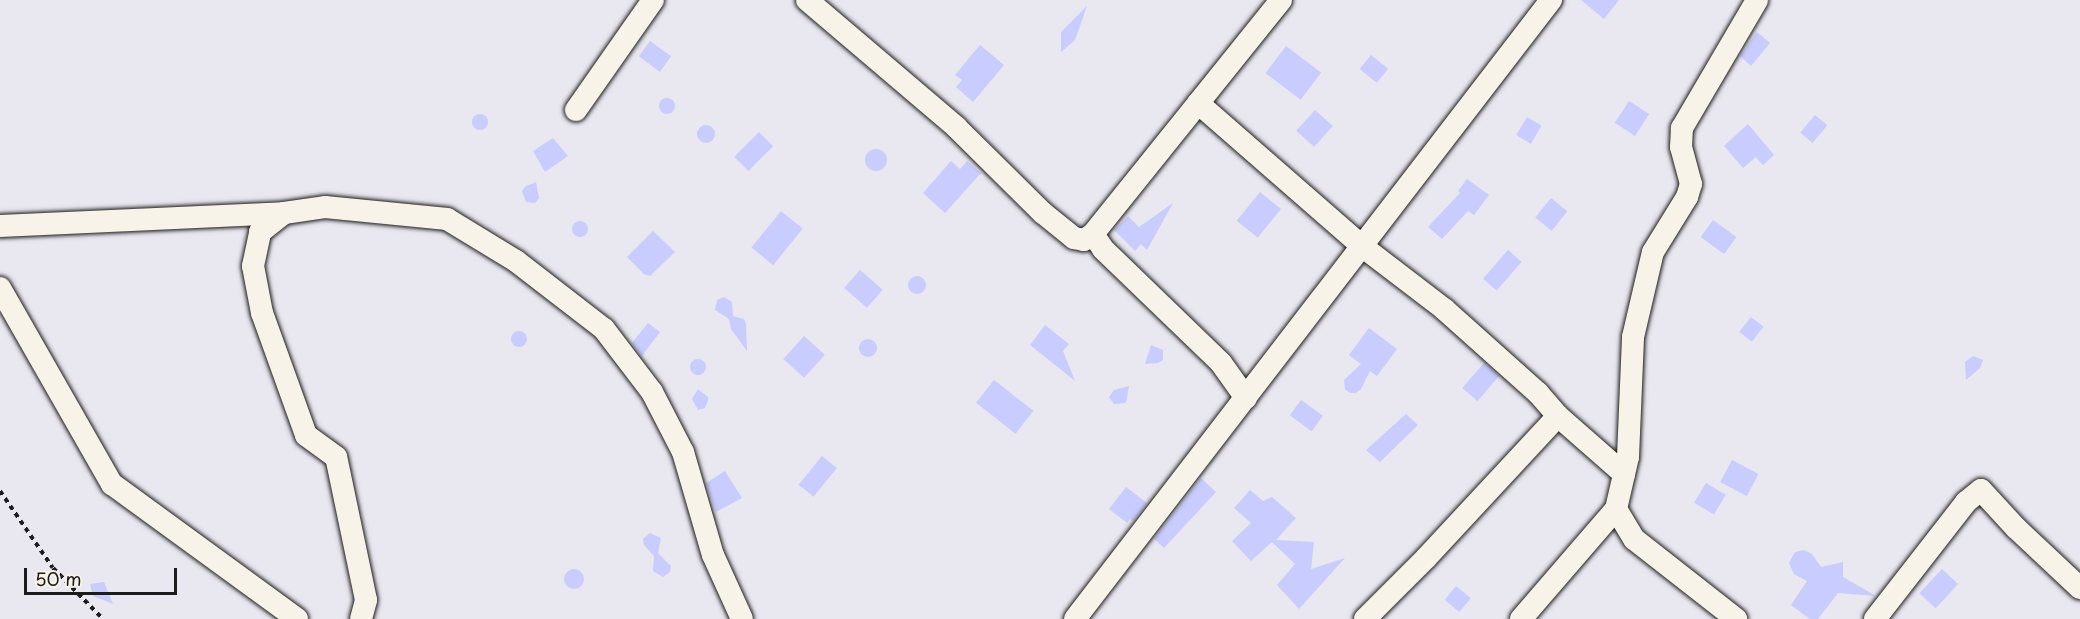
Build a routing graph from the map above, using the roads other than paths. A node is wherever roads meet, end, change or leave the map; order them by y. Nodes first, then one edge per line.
1 (653, 0) edge
2 (807, 0) edge
3 (1281, 0) edge
4 (1551, 0) edge
5 (1757, 0) edge
6 (1198, 103) junction
7 (576, 110) dead end
8 (284, 213) junction
9 (0, 226) edge
10 (1093, 234) junction
11 (1362, 247) junction
12 (0, 288) edge
13 (1246, 398) junction
14 (1558, 416) junction
15 (1624, 474) junction
16 (1616, 509) junction
17 (2080, 588) edge
18 (1879, 618) edge
19 (297, 619) edge
20 (361, 619) edge
21 (742, 619) edge
22 (1075, 619) edge
23 (1365, 619) edge
24 (1521, 619) edge
25 (1736, 619) edge

1 - 7 street
2 - 10 street
3 - 6 street
4 - 11 street
5 - 15 street
6 - 10 street
6 - 11 street
8 - 9 street
8 - 20 street
8 - 21 street
10 - 13 street
11 - 13 street
11 - 14 street
12 - 19 street
13 - 22 street
14 - 15 street
14 - 23 street
15 - 16 street
16 - 24 street
16 - 25 street
17 - 18 street

